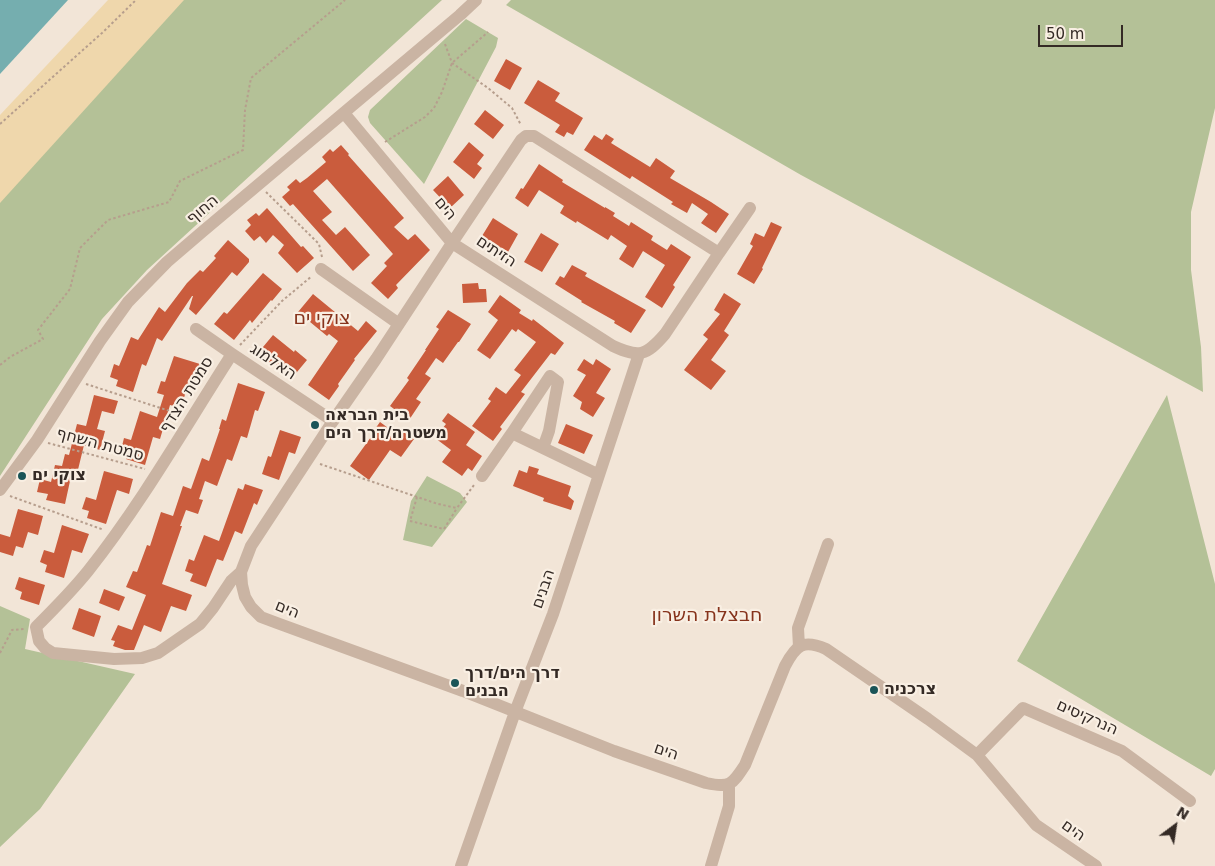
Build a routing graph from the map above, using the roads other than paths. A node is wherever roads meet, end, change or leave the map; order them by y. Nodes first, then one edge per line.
1 (476, 0) edge
2 (344, 113) junction
3 (750, 208) dead end
4 (452, 243) junction
5 (719, 253) junction
6 (321, 269) road end
7 (399, 324) junction
8 (196, 329) dead end
9 (232, 354) junction
10 (639, 354) junction
11 (333, 421) junction
12 (512, 433) junction
13 (542, 448) junction
14 (599, 475) junction
15 (482, 476) road end
16 (4, 493) edge
17 (828, 544) dead end
18 (241, 572) junction
19 (798, 647) junction
20 (515, 712) junction
21 (977, 755) junction
22 (729, 785) junction
23 (1190, 800) dead end
24 (461, 866) edge
25 (711, 866) edge
26 (1096, 866) edge

1 - 2 street, החוף
2 - 4 street, הים
2 - 16 street, החוף
3 - 5 street
4 - 5 street, הזיתים
4 - 7 street, הים
4 - 10 street, הזיתים
5 - 10 street
6 - 7 street
7 - 11 street, הים
8 - 9 street, האלמוג
9 - 11 street, האלמוג
9 - 18 street, סמטת הצדף
10 - 14 street, הבנים
11 - 18 street, הים
12 - 13 street
12 - 13 street
12 - 15 street
13 - 14 street
14 - 20 street, הבנים
17 - 19 street
18 - 20 street, הים
19 - 21 street, הים
19 - 22 street
20 - 22 street, הים
20 - 24 street, הבנים
21 - 23 street, הנרקיסים
21 - 26 street, הים
22 - 25 street

